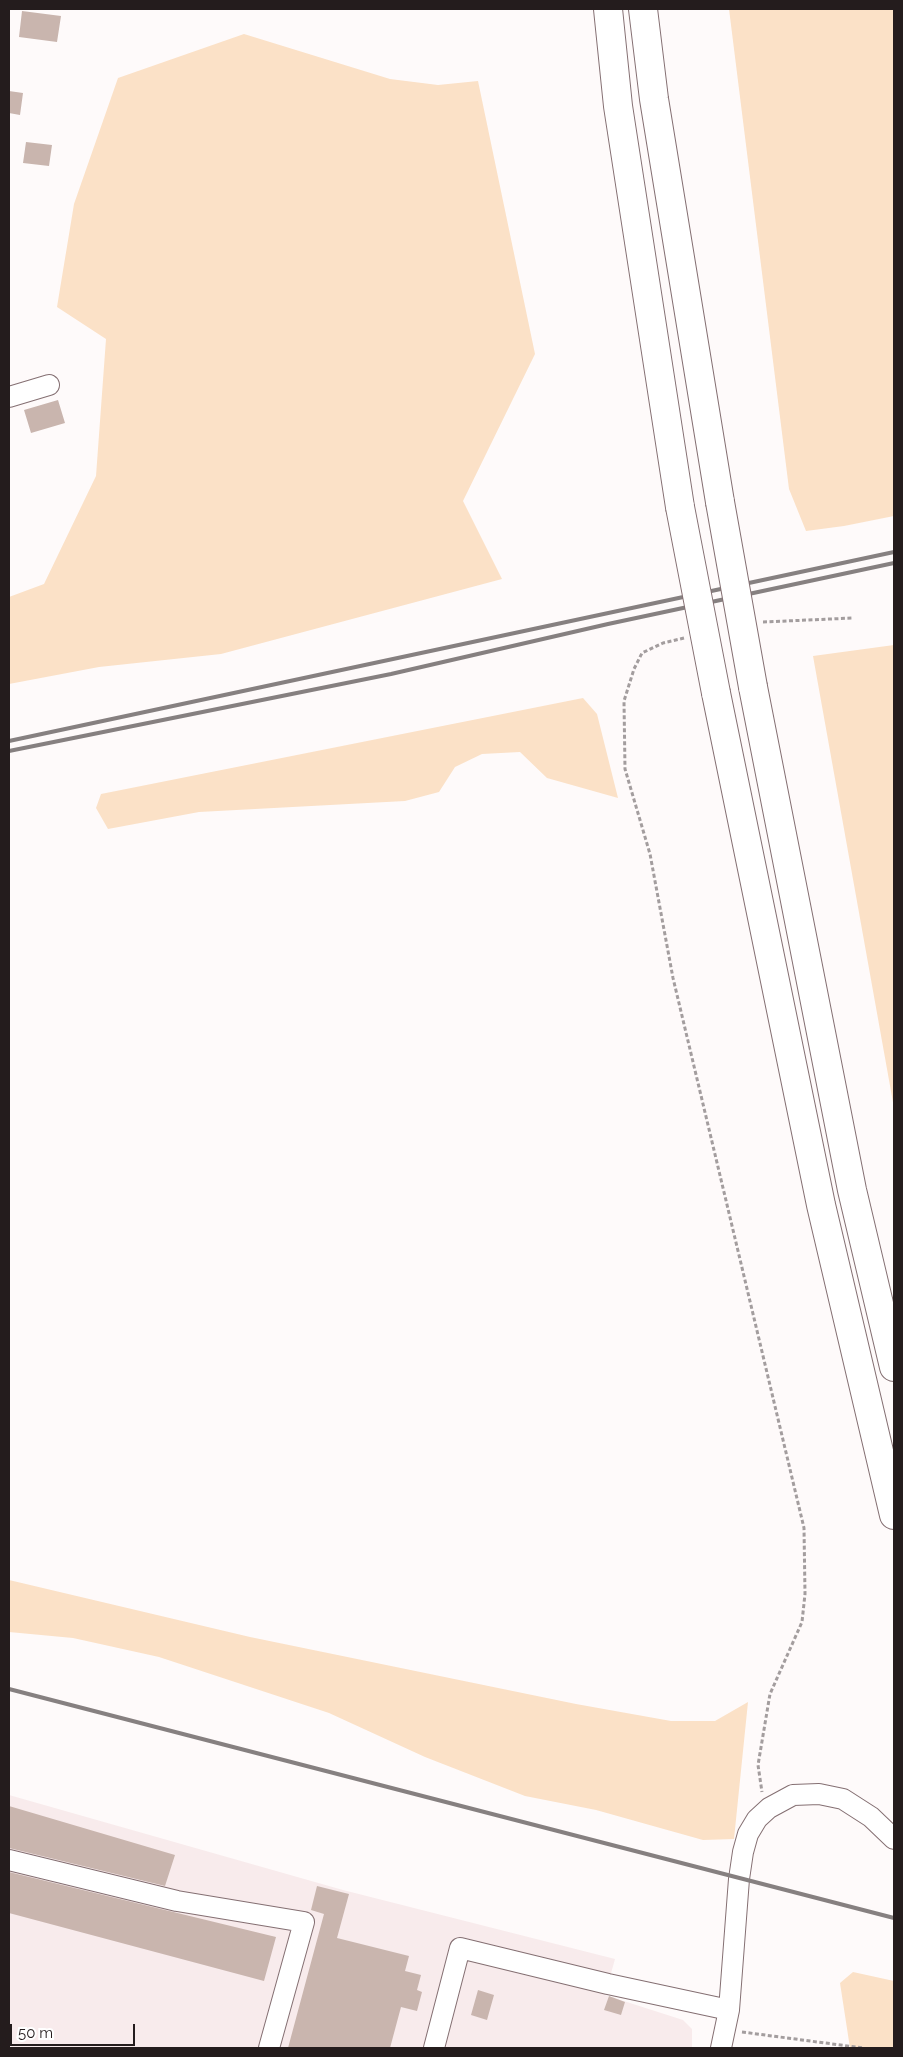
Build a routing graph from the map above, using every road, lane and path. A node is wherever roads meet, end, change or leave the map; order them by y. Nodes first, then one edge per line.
1 (608, 9) edge
2 (643, 9) edge
3 (49, 385) dead end
4 (9, 397) edge
5 (853, 618) dead end
6 (759, 622) dead end
7 (692, 637) dead end
8 (894, 1367) edge
9 (894, 1516) edge
10 (769, 1808) junction
11 (894, 1839) edge
12 (9, 1860) edge
13 (729, 2010) junction
14 (724, 2040) edge
15 (270, 2048) edge
16 (434, 2048) edge
17 (863, 2048) edge

1 - 9 highway, bridge
2 - 8 highway, bridge
3 - 4 street
5 - 6 path
7 - 10 path
10 - 11 street
10 - 13 street
12 - 15 street
13 - 14 street
13 - 16 street
14 - 17 path

